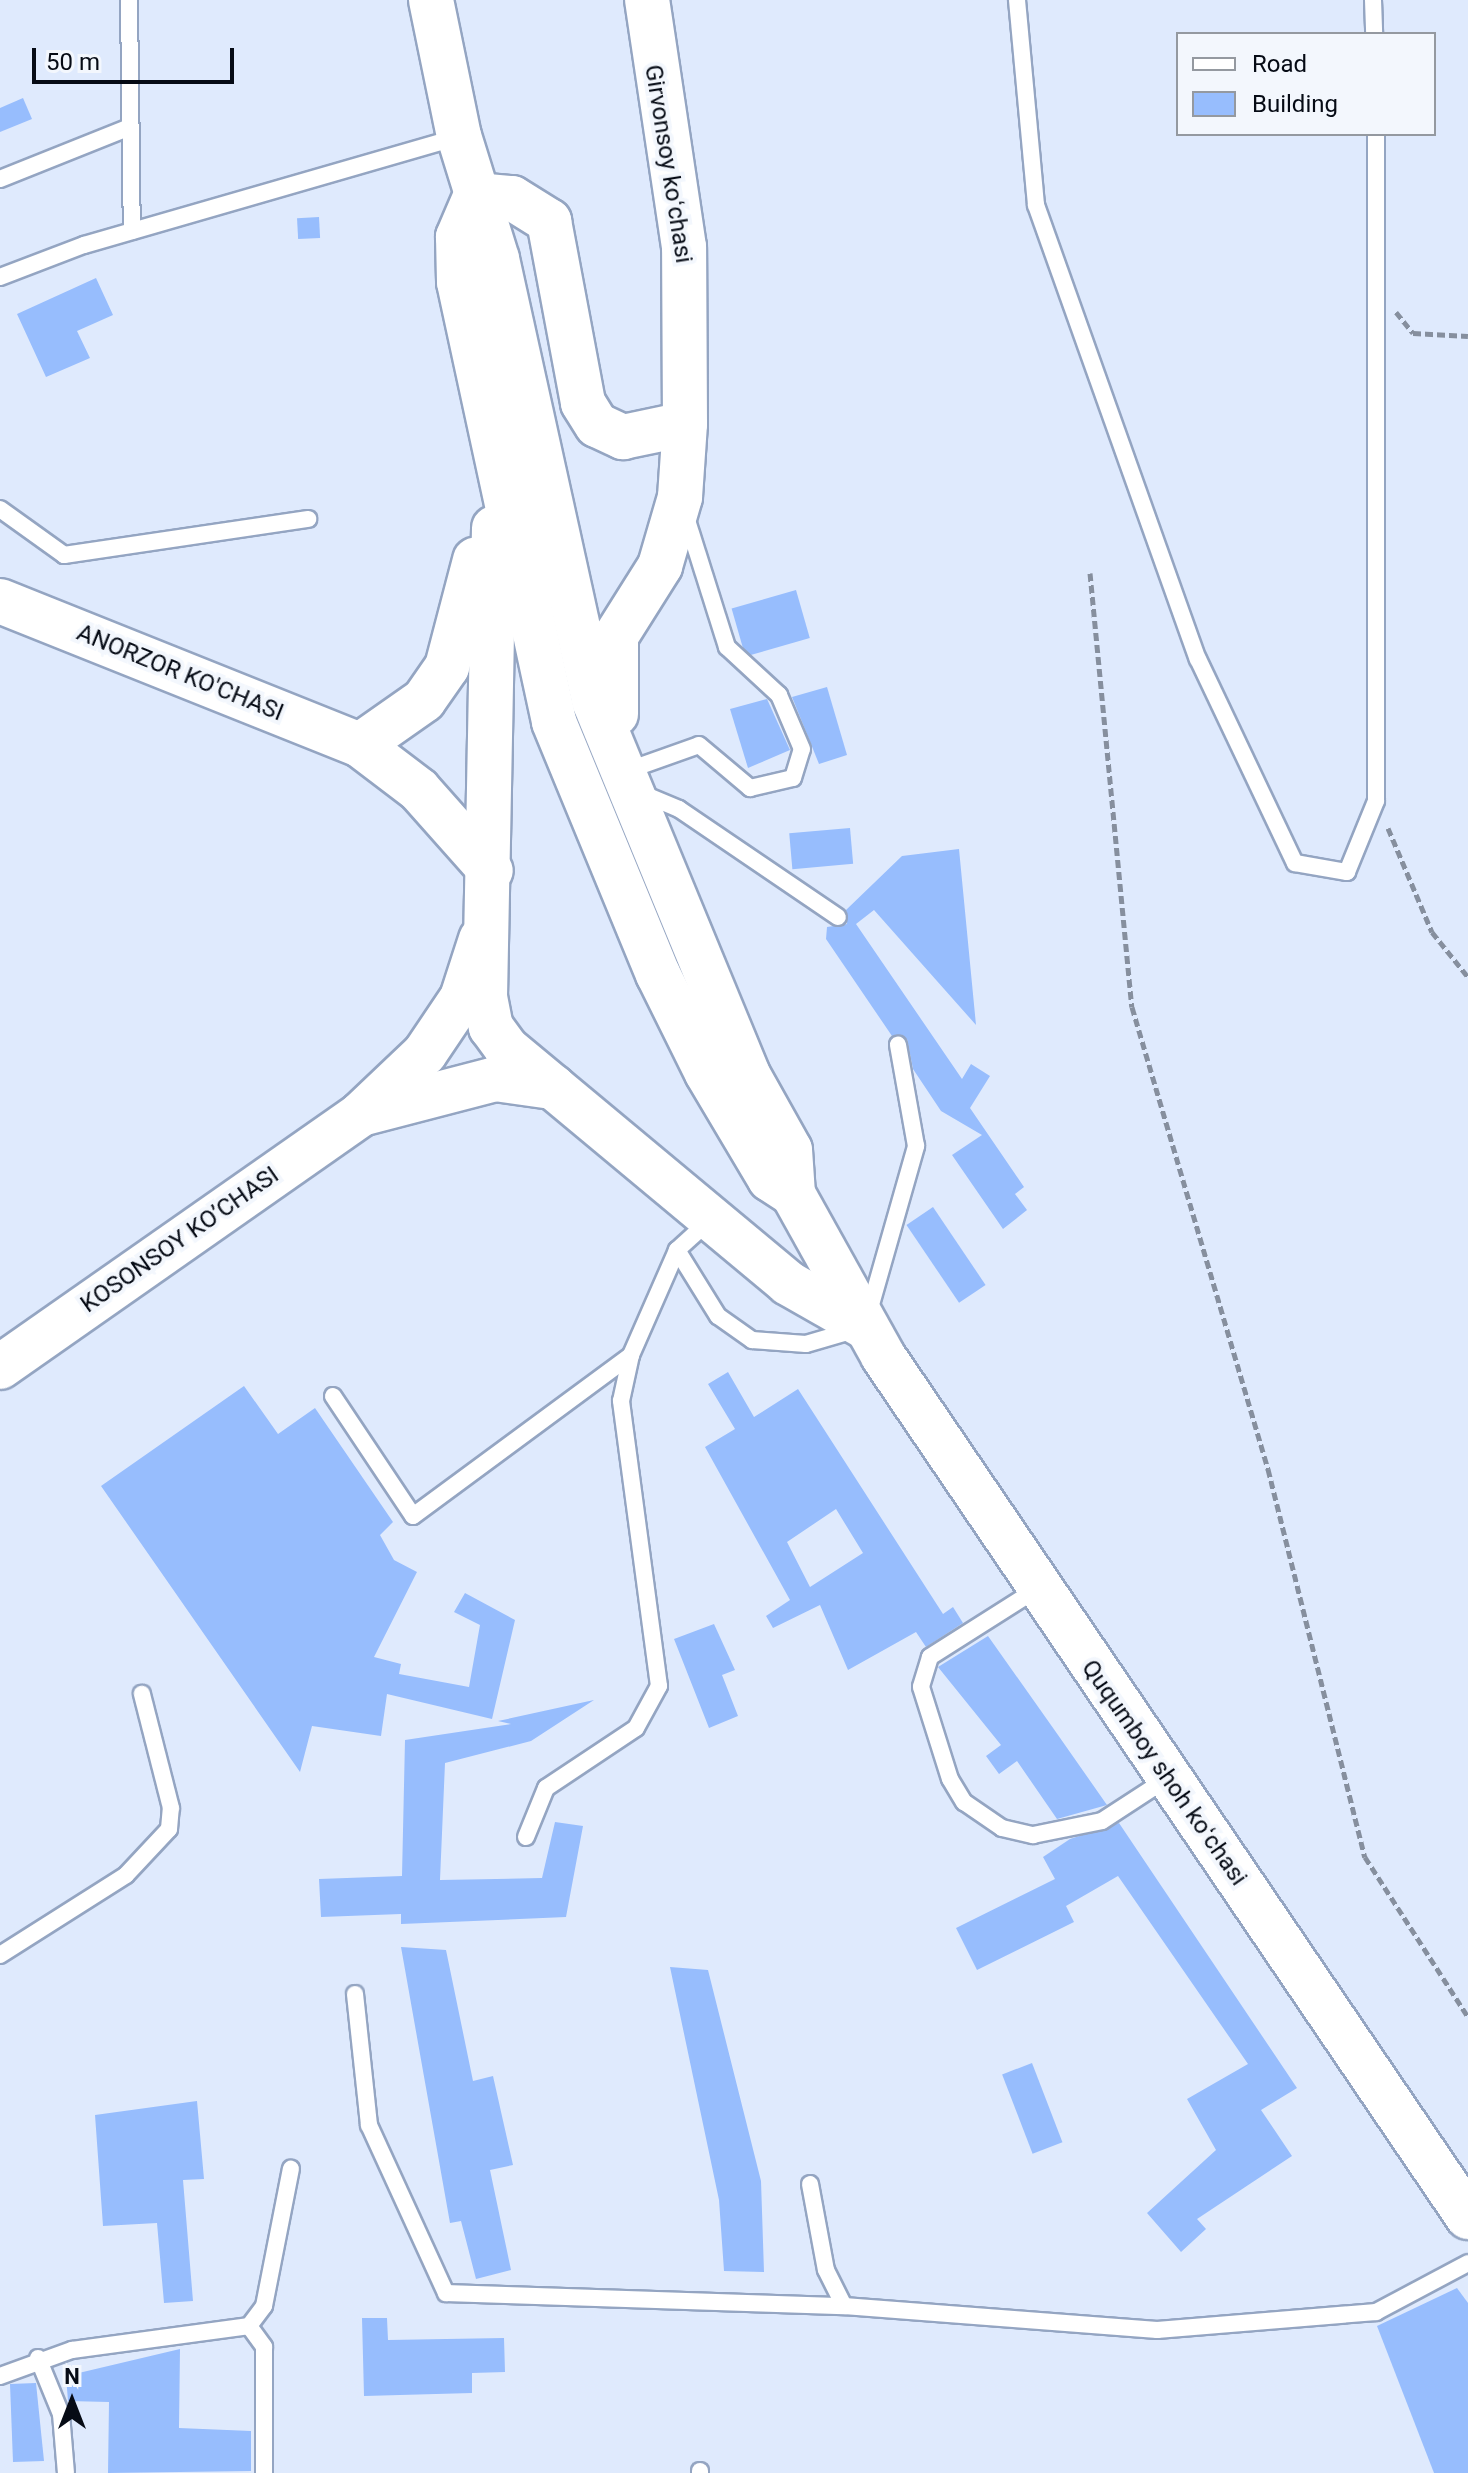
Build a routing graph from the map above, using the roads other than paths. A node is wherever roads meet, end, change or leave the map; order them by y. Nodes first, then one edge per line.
1 (129, 0) edge
2 (431, 0) edge
3 (647, 0) edge
4 (1017, 0) edge
5 (1373, 0) edge
6 (1374, 32) edge
7 (130, 127) junction
8 (459, 136) junction
9 (1376, 136) edge
10 (0, 179) edge
11 (476, 195) junction
12 (132, 231) junction
13 (0, 277) edge
14 (685, 424) junction
15 (495, 446) junction
16 (680, 497) junction
17 (0, 509) edge
18 (308, 519) dead end
19 (0, 601) edge
20 (360, 745) junction
21 (621, 777) junction
22 (491, 871) junction
23 (838, 917) dead end
24 (483, 932) junction
25 (898, 1045) dead end
26 (553, 1087) junction
27 (361, 1114) junction
28 (789, 1186) junction
29 (716, 1215) junction
30 (677, 1250) junction
31 (865, 1327) junction
32 (631, 1355) junction
33 (0, 1367) edge
34 (333, 1396) dead end
35 (1037, 1589) junction
36 (142, 1694) dead end
37 (1168, 1778) junction
38 (526, 1837) dead end
39 (0, 1955) edge
40 (355, 1994) dead end
41 (291, 2169) dead end
42 (810, 2184) dead end
43 (1468, 2217) edge
44 (1468, 2263) edge
45 (844, 2306) junction
46 (249, 2326) junction
47 (38, 2358) junction
48 (0, 2376) edge
49 (66, 2473) edge
50 (264, 2473) edge

1 - 7 lane
2 - 8 main road
3 - 14 main road, Girvonsoy koʻchasi
4 - 9 lane
5 - 6 lane
7 - 10 lane
7 - 12 lane
8 - 11 main road
8 - 12 lane
11 - 14 main road
11 - 15 main road
11 - 21 main road
12 - 13 lane
14 - 16 main road, Girvonsoy koʻchasi
15 - 20 main road
15 - 22 main road
15 - 28 main road
16 - 21 main road, Girvonsoy koʻchasi
16 - 21 lane
17 - 18 lane
19 - 20 main road, ANORZOR KO'CHASI
20 - 22 main road, ANORZOR KO'CHASI
21 - 23 lane
21 - 28 main road
22 - 24 main road
24 - 26 main road
24 - 27 main road
25 - 31 lane
26 - 27 main road
26 - 29 main road
27 - 33 main road, KOSONSOY KO’CHASI
28 - 29 main road
28 - 31 main road, Ququmboy shoh koʻchasi
29 - 30 lane
29 - 31 main road
30 - 31 lane
30 - 32 lane
31 - 35 main road, Ququmboy shoh koʻchasi
32 - 34 lane
32 - 38 lane
35 - 37 main road, Ququmboy shoh koʻchasi
35 - 37 lane
36 - 39 lane
37 - 43 main road, Ququmboy shoh koʻchasi
40 - 45 lane
41 - 46 lane
42 - 45 lane
44 - 45 lane
46 - 47 lane
46 - 50 lane
47 - 48 lane
47 - 49 lane

